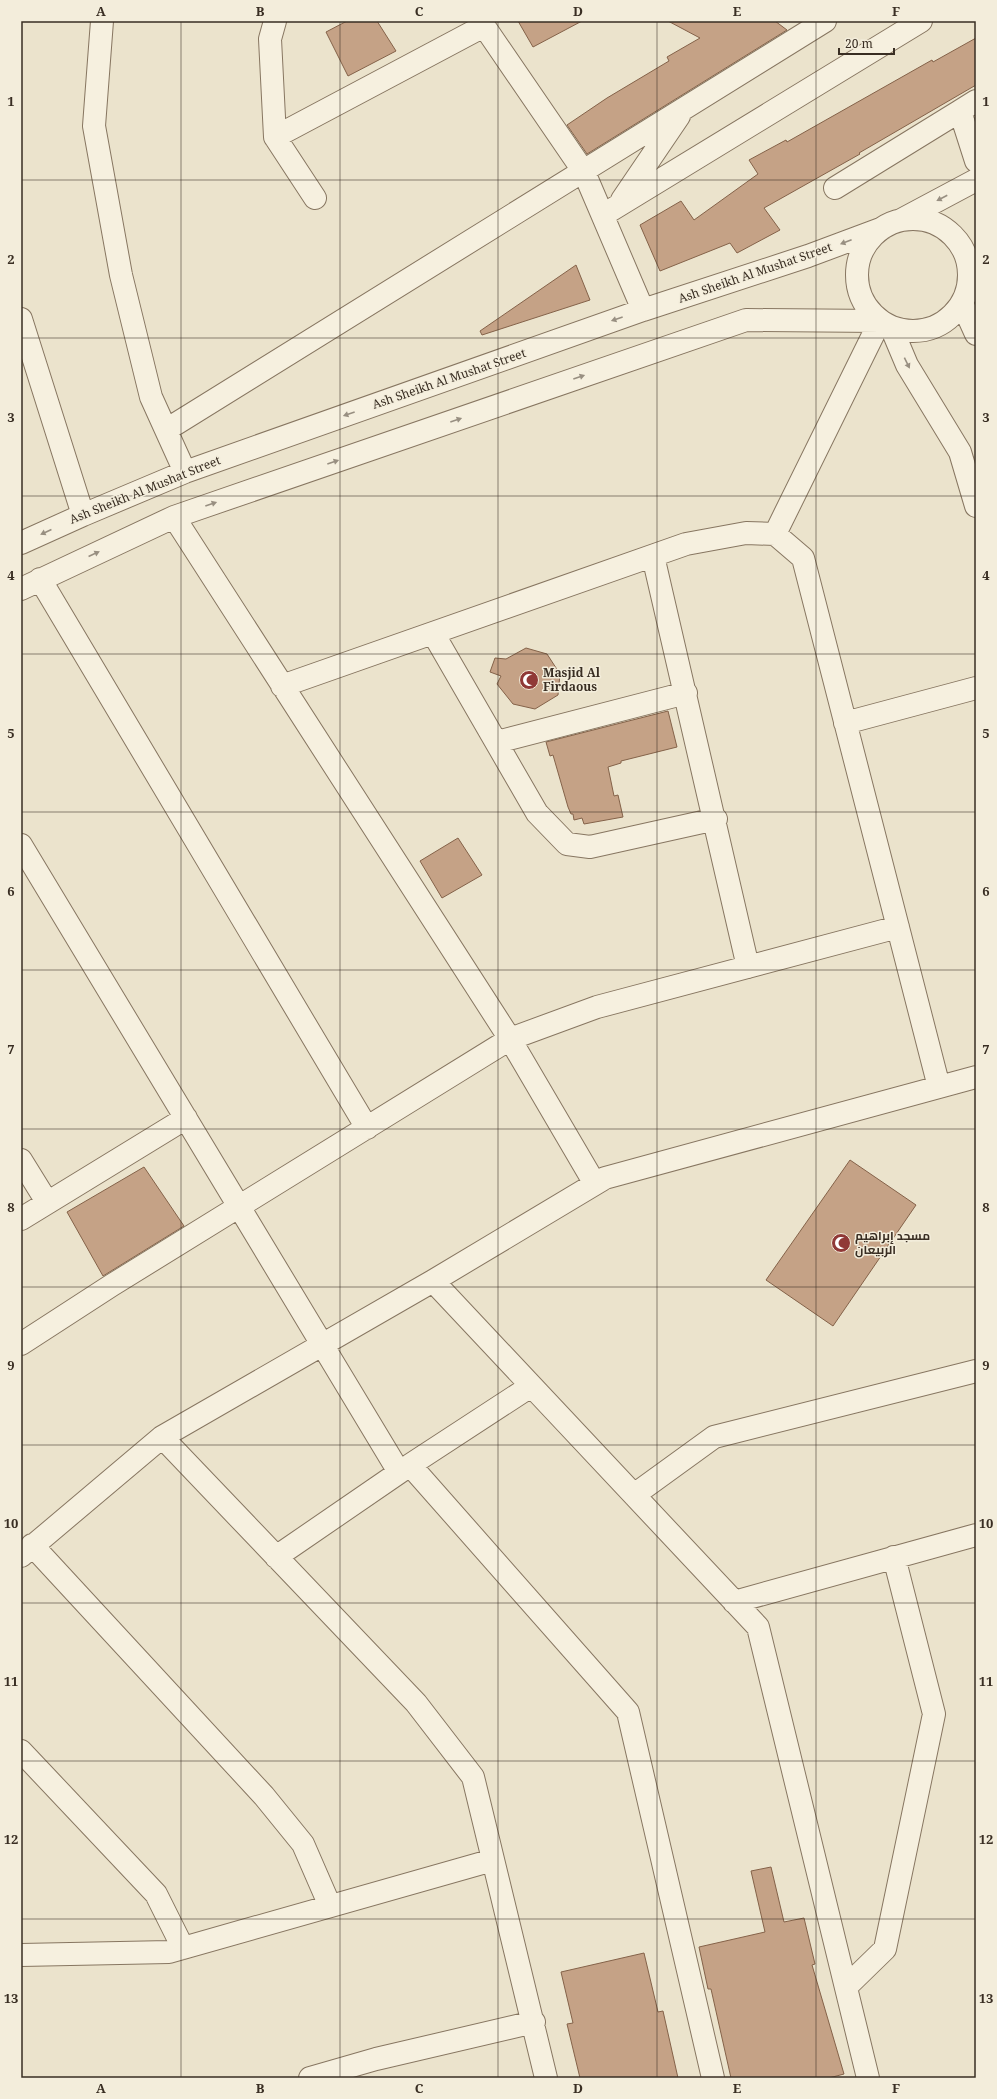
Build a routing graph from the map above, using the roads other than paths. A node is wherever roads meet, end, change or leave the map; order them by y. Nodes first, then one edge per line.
1 (102, 21) edge
2 (275, 21) edge
3 (825, 21) edge
4 (921, 21) edge
5 (968, 106) edge
6 (683, 110) junction
7 (275, 137) junction
8 (976, 161) edge
9 (584, 172) junction
10 (976, 180) edge
11 (835, 188) dead end
12 (315, 198) dead end
13 (610, 210) junction
14 (891, 224) junction
15 (973, 269) edge
16 (962, 303) junction
17 (643, 310) junction
18 (21, 319) edge
19 (885, 324) junction
20 (976, 334) edge
21 (166, 430) junction
22 (185, 472) junction
23 (976, 506) edge
24 (83, 514) junction
25 (174, 517) junction
26 (775, 534) junction
27 (21, 543) edge
28 (653, 556) junction
29 (30, 584) edge
30 (433, 633) junction
31 (282, 686) junction
32 (976, 688) edge
33 (686, 693) junction
34 (845, 723) junction
35 (497, 742) junction
36 (716, 819) junction
37 (21, 846) edge
38 (898, 927) junction
39 (748, 967) junction
40 (510, 1039) junction
41 (976, 1077) edge
42 (939, 1087) junction
43 (186, 1118) junction
44 (366, 1128) junction
45 (21, 1160) edge
46 (595, 1184) junction
47 (47, 1202) junction
48 (239, 1206) junction
49 (21, 1219) edge
50 (433, 1281) junction
51 (21, 1344) edge
52 (323, 1345) junction
53 (976, 1371) edge
54 (531, 1386) junction
55 (162, 1437) junction
56 (404, 1469) junction
57 (634, 1495) junction
58 (976, 1535) edge
59 (26, 1551) edge
60 (276, 1557) junction
61 (894, 1557) junction
62 (734, 1602) junction
63 (21, 1751) edge
64 (493, 1860) junction
65 (330, 1906) junction
66 (183, 1948) junction
67 (21, 1955) edge
68 (846, 1987) junction
69 (534, 2022) junction
70 (378, 2069) edge
71 (310, 2078) edge
72 (546, 2078) edge
73 (713, 2078) edge
74 (868, 2078) edge

1 - 21 street
2 - 7 street
3 - 6 street
4 - 13 street
5 - 8 street
5 - 11 street
6 - 9 street
6 - 13 street
7 - 9 street
7 - 12 street
9 - 13 street
9 - 21 street
10 -> 14 street, Ash Sheikh Al Mushat Street
13 - 17 street
14 - 15 street
14 -> 17 street, Ash Sheikh Al Mushat Street
14 - 19 street
15 - 16 street
16 - 19 street
16 - 20 street
17 -> 22 street, Ash Sheikh Al Mushat Street
18 - 24 street
19 -> 23 street
25 -> 19 street
19 - 26 street
21 - 22 street
22 - 24 street, Ash Sheikh Al Mushat Street
24 -> 27 street, Ash Sheikh Al Mushat Street
29 -> 25 street
25 - 31 street
26 - 28 street
26 - 34 street
28 - 30 street
28 - 33 street
29 - 44 street
30 - 31 street
30 - 35 street
31 - 40 street
32 - 34 street
33 - 35 street
33 - 36 street
34 - 38 street
35 - 36 street
36 - 39 street
37 - 43 street
38 - 39 street
38 - 42 street
39 - 40 street
40 - 44 street
40 - 46 street
41 - 42 street
42 - 46 street
43 - 47 street
43 - 48 street
44 - 48 street
45 - 47 street
46 - 50 street
47 - 49 street
48 - 51 street
48 - 52 street
50 - 52 street
50 - 54 street
52 - 55 street
52 - 56 street
53 - 57 street
54 - 56 street
54 - 57 street
55 - 59 street
55 - 60 street
56 - 60 street
56 - 73 street
57 - 62 street
58 - 61 street
59 - 65 street
60 - 64 street
61 - 62 street
61 - 68 street
62 - 68 street
63 - 66 street
64 - 65 street
64 - 69 street
65 - 66 street
66 - 67 street
68 - 74 street
69 - 70 street
69 - 72 street
70 - 71 street

